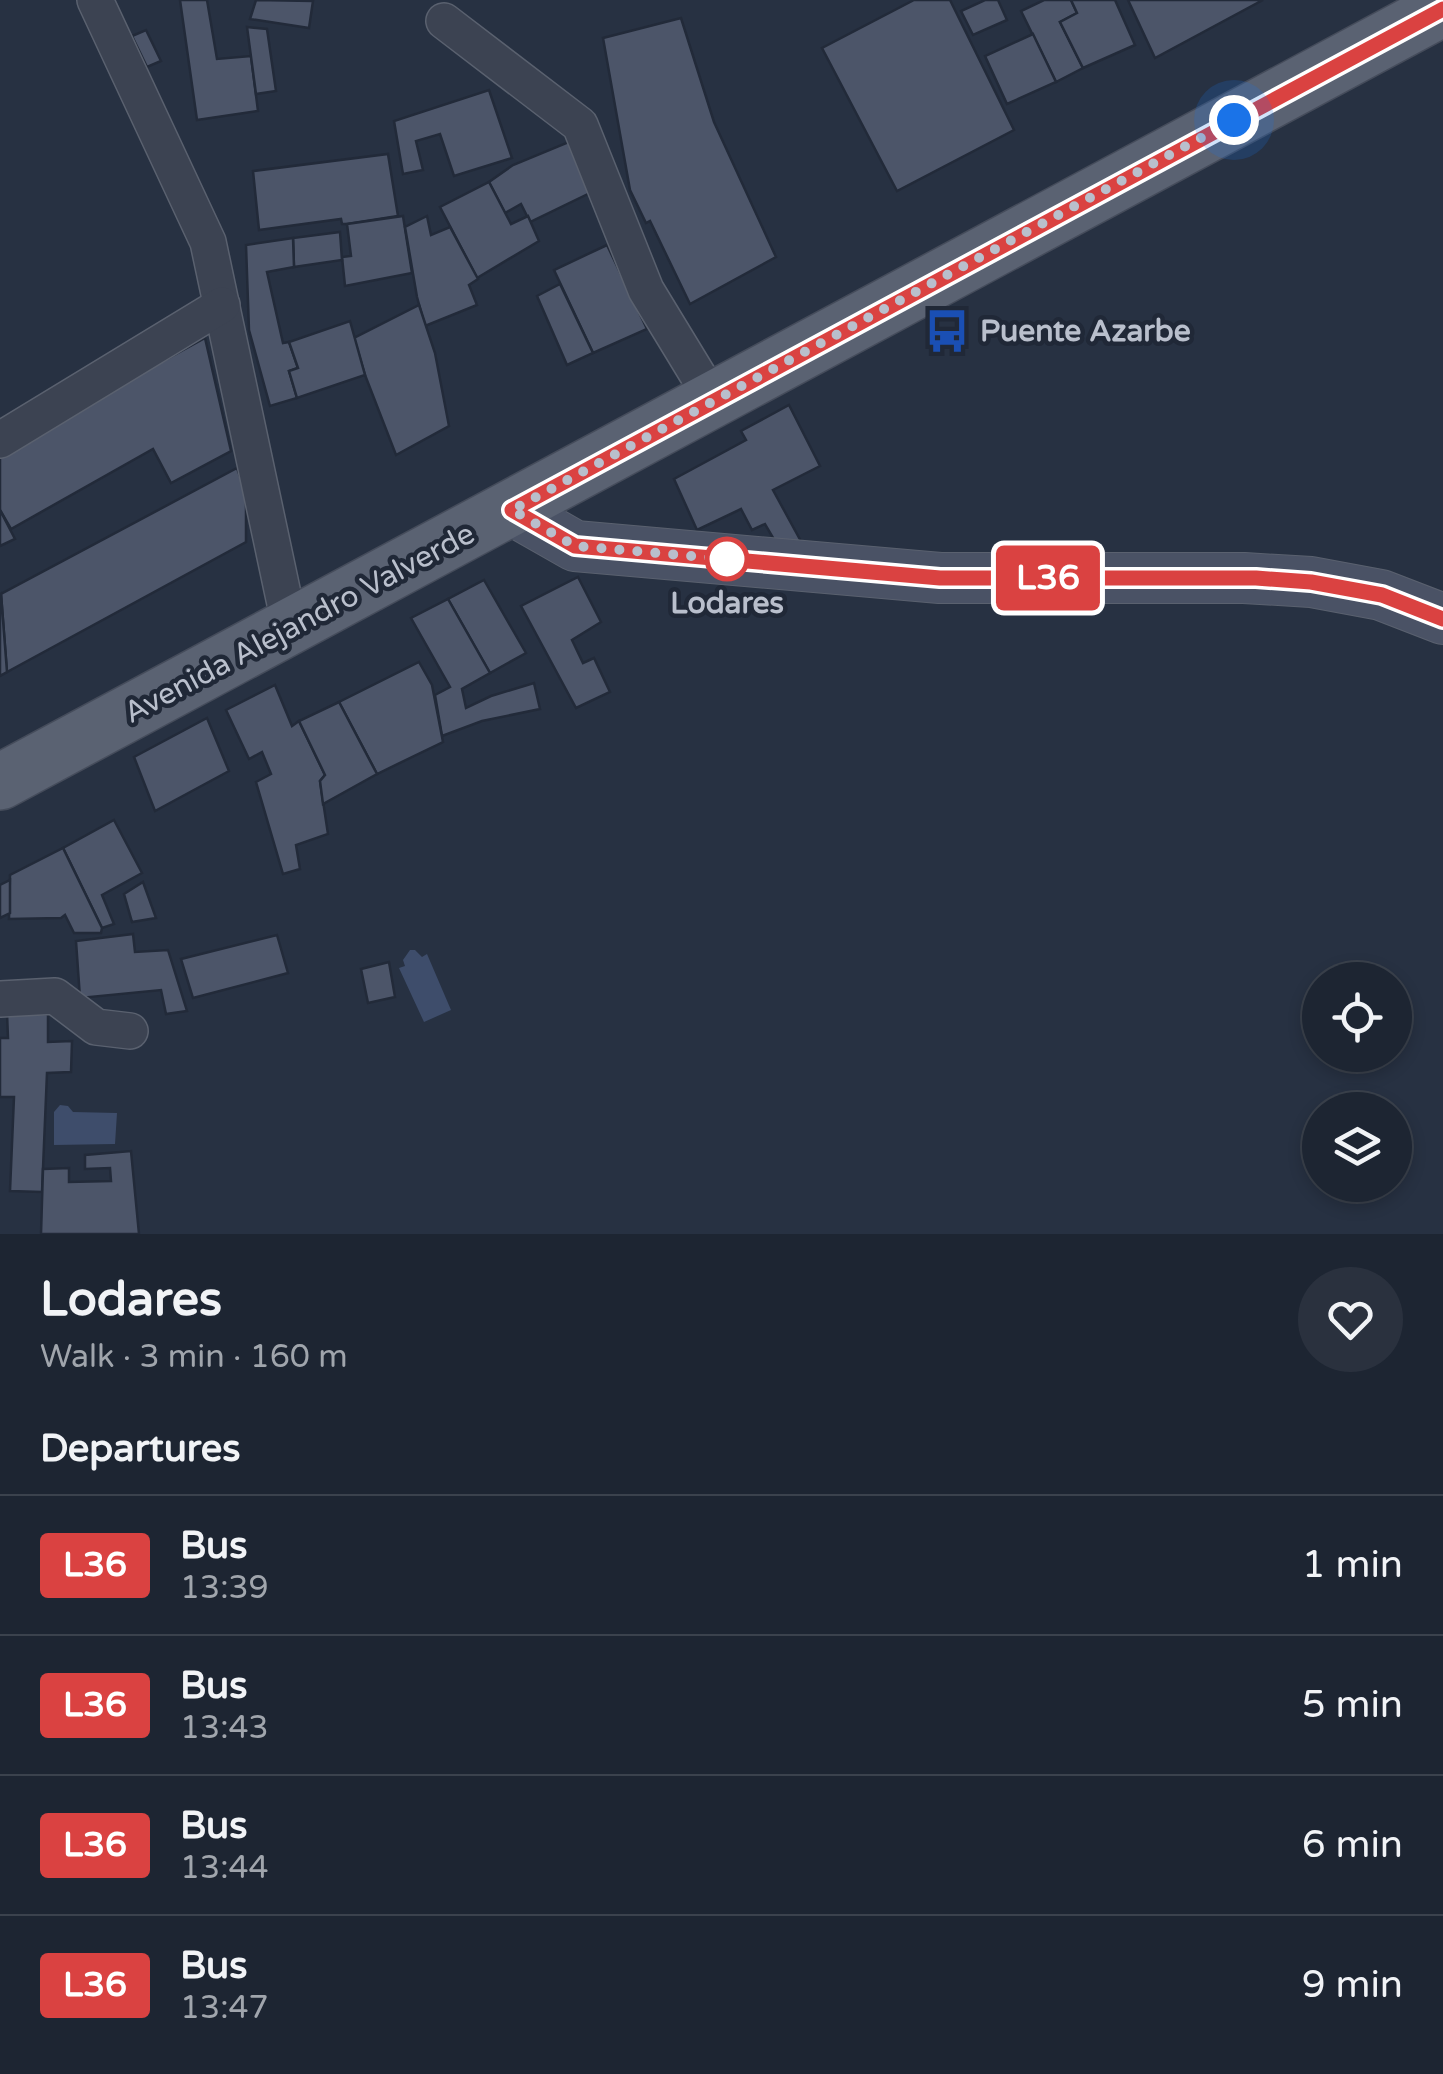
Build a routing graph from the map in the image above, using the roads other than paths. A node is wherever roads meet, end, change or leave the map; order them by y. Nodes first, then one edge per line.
1 (95, 0) edge
2 (1443, 8) edge
3 (444, 21) dead end
4 (222, 306) junction
5 (714, 400) junction
6 (0, 440) edge
7 (512, 510) junction
8 (1443, 619) edge
9 (290, 627) junction
10 (0, 782) edge
11 (0, 999) edge
12 (130, 1031) dead end

1 - 4 street
2 - 5 main road, Avenida Alejandro Valverde
3 - 5 street
4 - 6 street
4 - 9 street
5 - 7 main road, Avenida Alejandro Valverde
7 - 8 main road
7 - 9 main road, Avenida Alejandro Valverde
9 - 10 main road, Avenida Alejandro Valverde
11 - 12 street

